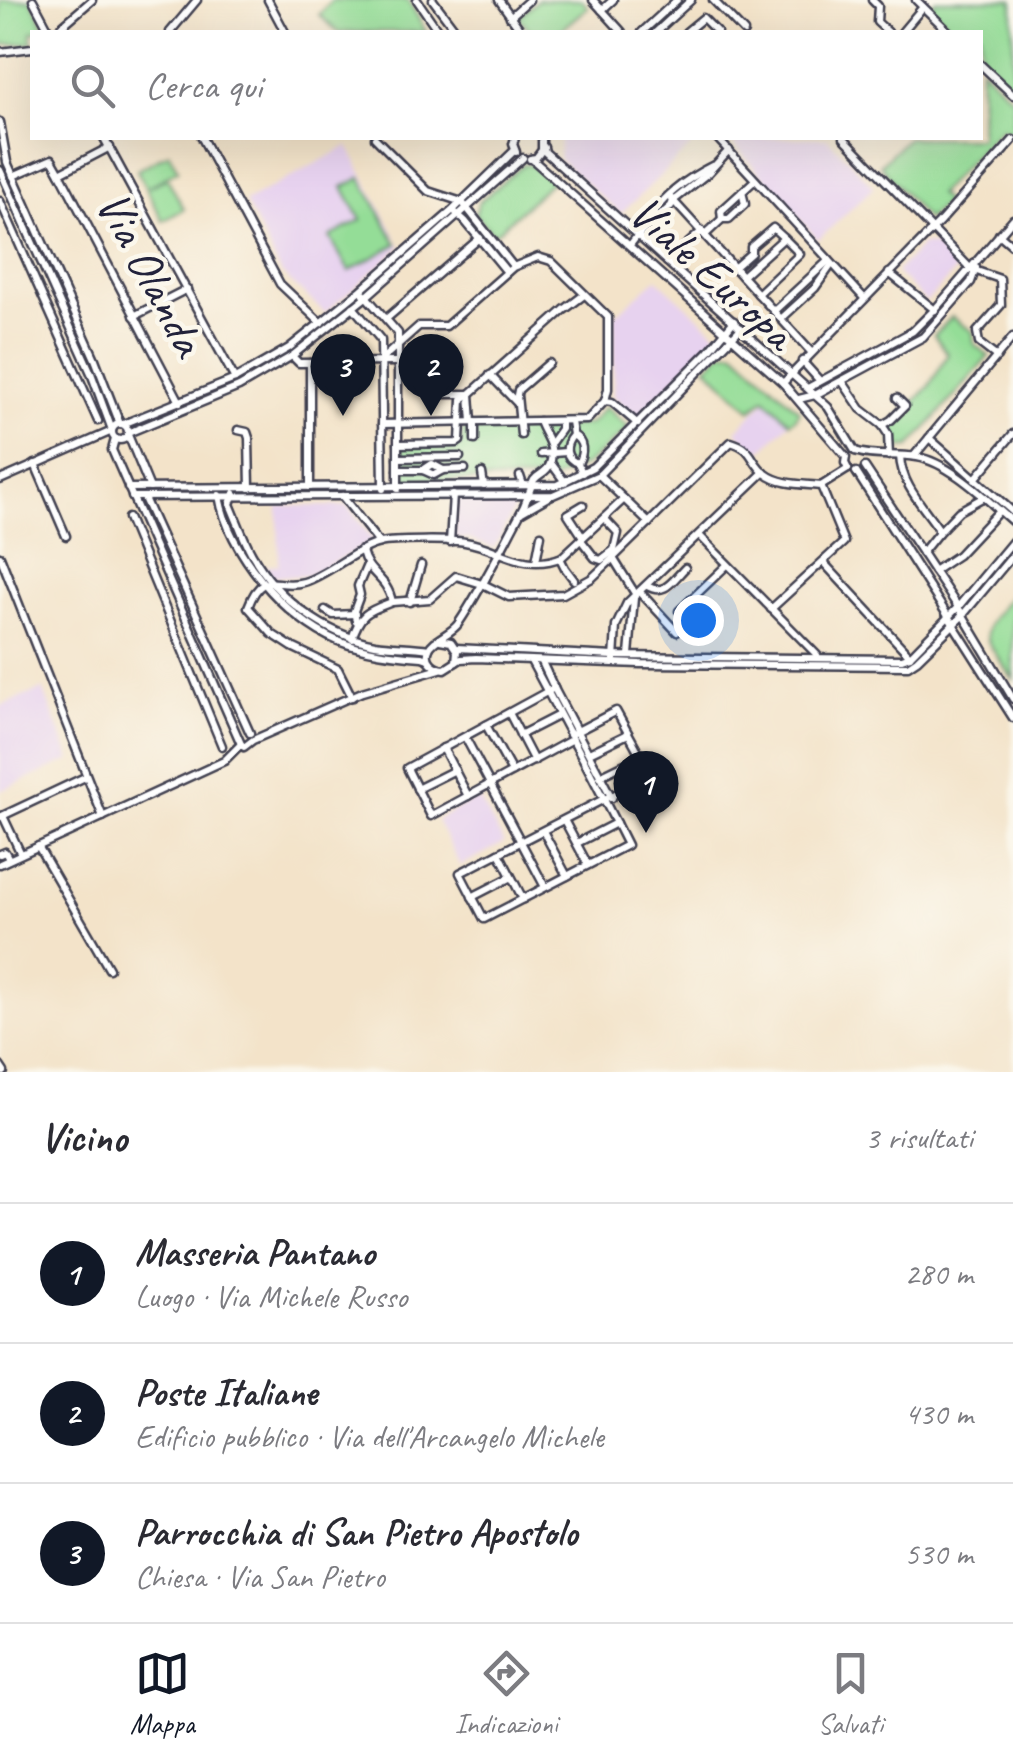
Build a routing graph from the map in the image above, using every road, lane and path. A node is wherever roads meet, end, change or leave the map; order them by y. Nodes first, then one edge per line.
1 (33, 0) edge
2 (92, 0) edge
3 (197, 0) edge
4 (268, 0) edge
5 (417, 0) edge
6 (433, 0) edge
7 (498, 0) edge
8 (528, 0) edge
9 (613, 0) edge
10 (676, 0) edge
11 (690, 0) edge
12 (713, 0) edge
13 (872, 0) edge
14 (916, 0) edge
15 (598, 4) edge
16 (923, 7) junction
17 (510, 17) junction
18 (940, 24) junction
19 (51, 30) edge
20 (54, 30) edge
21 (172, 30) edge
22 (284, 30) edge
23 (437, 30) edge
24 (456, 30) edge
25 (520, 30) edge
26 (620, 30) edge
27 (644, 30) edge
28 (658, 30) edge
29 (688, 30) edge
30 (715, 30) edge
31 (742, 30) edge
32 (886, 30) edge
33 (904, 30) edge
34 (934, 30) edge
35 (947, 30) edge
36 (30, 48) edge
37 (0, 52) edge
38 (983, 67) edge
39 (1013, 96) edge
40 (0, 122) edge
41 (105, 140) edge
42 (203, 140) edge
43 (377, 140) edge
44 (514, 140) edge
45 (720, 140) edge
46 (846, 140) edge
47 (1013, 140) edge
48 (544, 141) edge
49 (110, 148) junction
50 (514, 150) junction
51 (729, 150) junction
52 (528, 158) junction
53 (0, 170) edge
54 (60, 173) junction
55 (16, 175) junction
56 (755, 180) junction
57 (671, 198) junction
58 (0, 201) edge
59 (464, 205) junction
60 (456, 213) junction
61 (32, 218) junction
62 (1013, 219) edge
63 (23, 222) junction
64 (938, 222) junction
65 (932, 229) junction
66 (704, 232) junction
67 (999, 234) junction
68 (637, 236) junction
69 (484, 238) junction
70 (784, 238) junction
71 (943, 241) junction
72 (630, 245) junction
73 (1013, 246) edge
74 (667, 262) junction
75 (831, 262) junction
76 (734, 267) junction
77 (510, 269) junction
78 (974, 270) junction
79 (889, 272) junction
80 (742, 276) junction
81 (187, 289) junction
82 (798, 289) junction
83 (364, 293) junction
84 (758, 294) junction
85 (584, 295) junction
86 (805, 297) junction
87 (864, 298) junction
88 (351, 304) junction
89 (774, 311) junction
90 (938, 312) junction
91 (75, 314) junction
92 (134, 316) junction
93 (66, 318) junction
94 (386, 319) junction
95 (781, 319) junction
96 (320, 323) junction
97 (738, 325) junction
98 (726, 330) junction
99 (733, 337) junction
100 (1013, 338) edge
101 (398, 344) junction
102 (811, 352) junction
103 (292, 356) junction
104 (997, 356) junction
105 (382, 361) junction
106 (802, 361) junction
107 (398, 362) junction
108 (548, 362) dead end
109 (310, 363) junction
110 (791, 374) junction
111 (490, 376) junction
112 (235, 379) junction
113 (820, 381) junction
114 (842, 381) junction
115 (783, 382) junction
116 (808, 388) junction
117 (429, 394) dead end
118 (470, 394) junction
119 (816, 395) junction
120 (897, 398) dead end
121 (798, 399) junction
122 (180, 402) junction
123 (605, 402) junction
124 (518, 403) junction
125 (539, 421) junction
126 (561, 421) junction
127 (570, 421) junction
128 (98, 422) dead end
129 (473, 422) junction
130 (520, 422) junction
131 (461, 423) junction
132 (122, 424) junction
133 (382, 424) junction
134 (398, 424) junction
135 (882, 425) junction
136 (639, 428) junction
137 (238, 430) dead end
138 (113, 434) junction
139 (128, 434) junction
140 (1013, 434) edge
141 (573, 435) junction
142 (521, 436) dead end
143 (929, 438) junction
144 (475, 440) dead end
145 (398, 444) junction
146 (551, 444) junction
147 (855, 451) junction
148 (566, 452) junction
149 (541, 454) dead end
150 (889, 456) junction
151 (900, 456) junction
152 (914, 456) junction
153 (460, 457) dead end
154 (846, 457) junction
155 (398, 458) junction
156 (551, 459) junction
157 (867, 460) junction
158 (432, 461) junction
159 (578, 463) junction
160 (36, 464) junction
161 (398, 470) junction
162 (423, 470) junction
163 (442, 470) junction
164 (466, 470) dead end
165 (852, 471) junction
166 (764, 472) junction
167 (482, 473) dead end
168 (582, 473) junction
169 (434, 475) junction
170 (520, 476) dead end
171 (599, 476) junction
172 (975, 479) junction
173 (0, 480) edge
174 (564, 482) junction
175 (434, 486) junction
176 (484, 486) junction
177 (821, 486) junction
178 (310, 487) junction
179 (128, 488) junction
180 (150, 488) junction
181 (250, 488) junction
182 (528, 488) junction
183 (398, 490) junction
184 (383, 491) junction
185 (218, 492) junction
186 (234, 492) junction
187 (453, 494) junction
188 (341, 495) junction
189 (553, 495) junction
190 (132, 497) junction
191 (984, 497) junction
192 (144, 498) junction
193 (624, 500) junction
194 (583, 505) dead end
195 (1000, 510) junction
196 (520, 512) junction
197 (1013, 512) edge
198 (128, 518) dead end
199 (604, 518) junction
200 (1013, 522) edge
201 (649, 523) junction
202 (938, 533) junction
203 (541, 535) dead end
204 (698, 535) junction
205 (66, 536) dead end
206 (582, 538) junction
207 (1013, 541) edge
208 (379, 542) junction
209 (450, 542) junction
210 (362, 552) junction
211 (922, 552) junction
212 (498, 554) junction
213 (1013, 555) edge
214 (0, 556) edge
215 (560, 558) junction
216 (614, 558) junction
217 (536, 561) junction
218 (823, 562) junction
219 (727, 564) junction
220 (367, 565) junction
221 (420, 566) dead end
222 (685, 568) dead end
223 (934, 571) junction
224 (484, 580) junction
225 (574, 580) dead end
226 (267, 583) junction
227 (639, 592) junction
228 (392, 602) junction
229 (410, 602) junction
230 (958, 607) junction
231 (325, 610) dead end
232 (678, 610) dead end
233 (771, 610) junction
234 (948, 616) junction
235 (962, 616) junction
236 (356, 618) junction
237 (953, 625) junction
238 (455, 628) junction
239 (678, 632) dead end
240 (440, 640) junction
241 (351, 641) junction
242 (455, 646) junction
243 (430, 648) junction
244 (808, 648) junction
245 (910, 656) junction
246 (801, 657) junction
247 (820, 658) junction
248 (430, 660) junction
249 (614, 660) junction
250 (629, 660) junction
251 (531, 661) junction
252 (456, 662) junction
253 (542, 662) junction
254 (440, 669) junction
255 (421, 676) junction
256 (551, 690) junction
257 (352, 697) junction
258 (1013, 699) edge
259 (509, 712) junction
260 (559, 715) junction
261 (1013, 718) edge
262 (486, 725) junction
263 (628, 734) junction
264 (520, 735) junction
265 (573, 735) junction
266 (465, 736) junction
267 (251, 737) junction
268 (240, 741) junction
269 (222, 746) dead end
270 (443, 748) junction
271 (589, 754) junction
272 (640, 756) junction
273 (534, 760) junction
274 (455, 770) junction
275 (512, 772) junction
276 (600, 776) junction
277 (85, 777) junction
278 (490, 784) junction
279 (417, 789) junction
280 (468, 796) junction
281 (608, 798) junction
282 (2, 817) edge
283 (103, 817) junction
284 (564, 820) junction
285 (616, 822) junction
286 (543, 831) junction
287 (13, 838) junction
288 (521, 842) junction
289 (0, 843) edge
290 (577, 843) junction
291 (38, 846) junction
292 (0, 854) edge
293 (21, 854) junction
294 (499, 854) junction
295 (10, 859) junction
296 (0, 864) edge
297 (588, 865) junction
298 (567, 876) junction
299 (511, 877) junction
300 (545, 888) junction
301 (472, 896) junction
302 (523, 899) junction
303 (109, 969) dead end

1 - 19 street
2 - 20 street
3 - 21 street
4 - 22 street
5 - 23 street
6 - 24 street
7 - 17 street
8 - 17 street
9 - 15 street
10 - 27 street
11 - 28 street
12 - 31 street
13 - 32 street
14 - 16 street
15 - 26 street
16 - 18 street
16 - 33 street
17 - 25 street
18 - 34 street
18 - 35 street
29 - 30 street
36 - 37 street
38 - 39 street
40 - 55 street
41 - 49 street
42 - 96 street
43 - 59 street
44 - 50 street
45 - 51 street
46 - 65 street
47 - 64 street
48 - 52 street
48 - 68 street, Viale Europa
49 - 54 street, Via Olanda
49 - 81 street
50 - 52 street, Viale Europa
50 - 59 street
51 - 56 street
51 - 57 street
52 - 59 street
52 - 72 street, Viale Europa
53 - 63 street
54 - 55 street
54 - 92 street, Via Olanda
55 - 61 street
56 - 66 street
56 - 75 street
57 - 66 street
57 - 68 street
58 - 128 street
59 - 60 street
59 - 69 street
60 - 69 street
60 - 83 street
61 - 63 street
61 - 91 street
62 - 67 street
63 - 93 street
64 - 65 street
64 - 71 street
65 - 71 street
65 - 79 street
66 - 74 street
66 - 76 street
67 - 73 street
67 - 78 street
68 - 72 street
68 - 74 street, Viale Europa
69 - 77 street
69 - 94 street
70 - 76 street
70 - 80 street
70 - 84 street
71 - 78 street
72 - 98 street, Viale Europa
74 - 97 street, Viale Europa
75 - 82 street
75 - 86 street
75 - 87 street
76 - 80 street
77 - 85 street
77 - 101 street
78 - 90 street
78 - 104 street
79 - 87 street
79 - 90 street
80 - 84 street
81 - 92 street
81 - 112 street
82 - 86 street
82 - 89 street
83 - 88 street
83 - 94 street
84 - 89 street
85 - 111 street
85 - 123 street
86 - 95 street
87 - 102 street
88 - 96 street
88 - 103 street
88 - 105 street
89 - 95 street
90 - 113 street
90 - 114 street
91 - 93 street
91 - 132 street
92 - 122 street, Via Olanda
93 - 138 street
94 - 101 street
95 - 102 street
96 - 112 street
97 - 98 street
97 - 99 street
97 - 110 street, Viale Europa
98 - 99 street, Viale Europa
98 - 136 street
99 - 115 street, Viale Europa
99 - 136 street
100 - 104 street
101 - 105 street
101 - 107 street
102 - 106 street
103 - 109 street
103 - 139 street
104 - 143 street
105 - 107 street
105 - 109 street
105 - 133 street
106 - 110 street
106 - 113 street
107 - 134 street
108 - 124 street
109 - 178 street
110 - 115 street
110 - 116 street, Viale Europa
111 - 118 street
111 - 124 street
112 - 122 street
113 - 116 street
114 - 119 street
114 - 135 street
115 - 121 street, Viale Europa
116 - 119 street, Viale Europa
117 - 118 street
118 - 129 street
118 - 131 street
119 - 121 street
119 - 147 street, Viale Europa
120 - 135 street
121 - 154 street, Viale Europa
122 - 132 street
123 - 127 street
123 - 136 street
124 - 130 street
125 - 126 street
125 - 130 street
125 - 146 street
126 - 127 street
126 - 146 street
127 - 141 street
129 - 130 street
129 - 131 street
129 - 144 street
130 - 142 street
131 - 134 street
131 - 145 street
132 - 138 street
132 - 139 street
133 - 134 street
133 - 184 street
134 - 145 street
135 - 150 street
136 - 168 street
136 - 171 street
137 - 181 street
138 - 139 street
138 - 160 street
138 - 179 street
139 - 180 street
140 - 172 street
141 - 148 street
141 - 159 street
143 - 152 street
143 - 172 street
145 - 155 street
146 - 156 street
147 - 154 street
147 - 157 street
148 - 156 street
148 - 159 street
149 - 156 street
150 - 151 street
150 - 157 street
151 - 152 street
151 - 202 street
152 - 191 street
153 - 158 street
154 - 165 street
155 - 158 street
155 - 161 street
156 - 174 street
156 - 182 street
157 - 165 street
157 - 211 street
158 - 162 street
158 - 163 street
159 - 168 street
160 - 173 street
160 - 205 street
161 - 162 street
161 - 183 street
162 - 169 street
163 - 164 street
163 - 169 street
165 - 177 street
165 - 234 street
166 - 177 street
166 - 201 street
166 - 204 street
167 - 176 street
168 - 174 street
169 - 175 street
170 - 182 street
171 - 189 street
171 - 193 street
172 - 197 street
174 - 182 street
175 - 176 street
175 - 183 street
176 - 182 street
177 - 218 street
178 - 181 street
178 - 184 street
179 - 180 street
179 - 190 street
180 - 185 street
181 - 186 street
182 - 187 street
182 - 189 street
182 - 196 street
183 - 184 street
183 - 187 street
184 - 188 street
185 - 186 street
185 - 192 street
185 - 226 street
186 - 188 street
186 - 226 street
187 - 209 street
188 - 208 street
189 - 196 street
190 - 192 street
190 - 268 street
191 - 195 street
191 - 202 street
192 - 267 street
193 - 199 street
193 - 201 street
194 - 206 street
195 - 200 street
195 - 223 street
196 - 212 street
198 - 269 street
199 - 206 street
199 - 206 street
201 - 216 street
202 - 211 street
203 - 217 street
204 - 219 street
204 - 227 street
206 - 215 street
207 - 230 street
208 - 209 street
208 - 210 street
209 - 212 street
210 - 220 street
210 - 226 street
211 - 223 street
212 - 217 street
212 - 224 street
213 - 235 street
214 - 277 street
215 - 217 street
215 - 225 street
216 - 224 street
216 - 227 street
218 - 233 street
218 - 245 street
219 - 232 street
219 - 233 street
220 - 228 street
220 - 236 street
221 - 229 street
222 - 227 street
223 - 230 street
224 - 229 street
224 - 238 street
226 - 241 street
226 - 257 street
227 - 239 street
227 - 249 street
227 - 250 street
228 - 229 street
228 - 236 street
230 - 234 street
230 - 235 street
231 - 236 street
233 - 244 street
234 - 237 street
234 - 245 street
235 - 237 street
235 - 258 street
236 - 241 street
237 - 250 street
237 - 261 street
238 - 240 street
238 - 242 street
240 - 242 street
240 - 243 street
241 - 243 street
241 - 248 street
242 - 249 street
242 - 252 street
243 - 248 street
244 - 246 street
244 - 247 street
245 - 247 street
246 - 247 street
246 - 250 street
248 - 254 street
248 - 255 street
249 - 250 street
249 - 253 street
251 - 252 street
251 - 253 street
251 - 256 street
252 - 254 street
253 - 256 street
254 - 255 street
255 - 257 street
256 - 259 street
256 - 260 street
256 - 265 street
257 - 267 street
259 - 262 street
259 - 264 street
260 - 264 street
260 - 265 street
262 - 266 street
262 - 275 street
263 - 265 street
263 - 271 street
263 - 272 street
264 - 273 street
265 - 271 street
265 - 273 street
265 - 281 street
266 - 270 street
266 - 278 street
267 - 268 street
268 - 283 street
270 - 274 street
270 - 279 street
271 - 276 street
272 - 276 street
272 - 281 street
273 - 275 street
274 - 279 street
274 - 280 street
275 - 278 street
276 - 281 street
277 - 282 street
277 - 283 street
278 - 280 street
278 - 288 street
279 - 280 street
281 - 284 street
281 - 285 street
282 - 287 street
283 - 291 street
284 - 286 street
284 - 290 street
285 - 290 street
285 - 297 street
286 - 288 street
286 - 298 street
287 - 289 street
287 - 293 street
288 - 294 street
288 - 300 street
290 - 297 street
291 - 293 street
291 - 303 street
292 - 295 street
293 - 295 street
294 - 299 street
294 - 301 street
295 - 296 street
297 - 298 street
298 - 300 street
299 - 301 street
299 - 302 street
300 - 302 street
301 - 302 street

